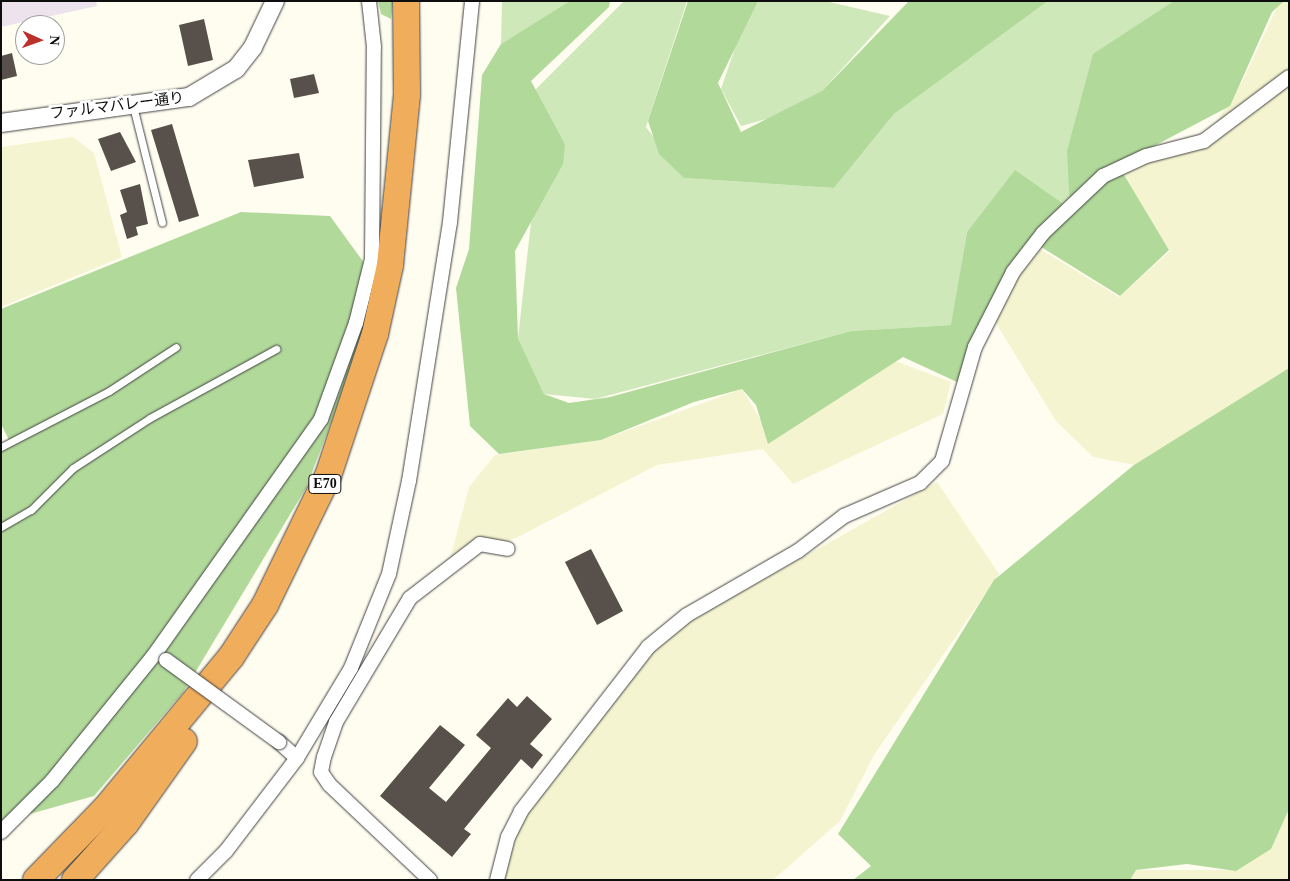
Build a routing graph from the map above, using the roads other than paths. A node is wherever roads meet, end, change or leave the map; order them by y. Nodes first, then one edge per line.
1 (275, 1) edge
2 (369, 1) edge
3 (406, 1) edge
4 (415, 1) edge
5 (472, 1) edge
6 (1289, 77) edge
7 (133, 106) junction
8 (1, 123) edge
9 (162, 222) dead end
10 (176, 347) dead end
11 (276, 349) dead end
12 (1, 447) edge
13 (1, 527) edge
14 (508, 549) dead end
15 (160, 658) junction
16 (203, 714) junction
17 (321, 715) junction
18 (336, 722) junction
19 (297, 758) junction
20 (1, 832) edge
21 (36, 880) edge
22 (51, 880) edge
23 (75, 880) edge
24 (197, 880) edge
25 (430, 880) edge
26 (497, 880) edge

1 - 7 street, ファルマバレー通り
2 - 15 street
3 - 21 highway, E70
4 - 16 highway, E70
5 - 17 street
6 - 26 street
7 - 8 street, ファルマバレー通り
7 - 9 lane
10 - 12 lane
11 - 13 lane
14 - 18 street
15 - 19 street, bridge
15 - 20 street
16 - 22 highway, E70
16 - 23 highway
17 - 18 street
17 - 19 street
18 - 25 street
19 - 24 street

